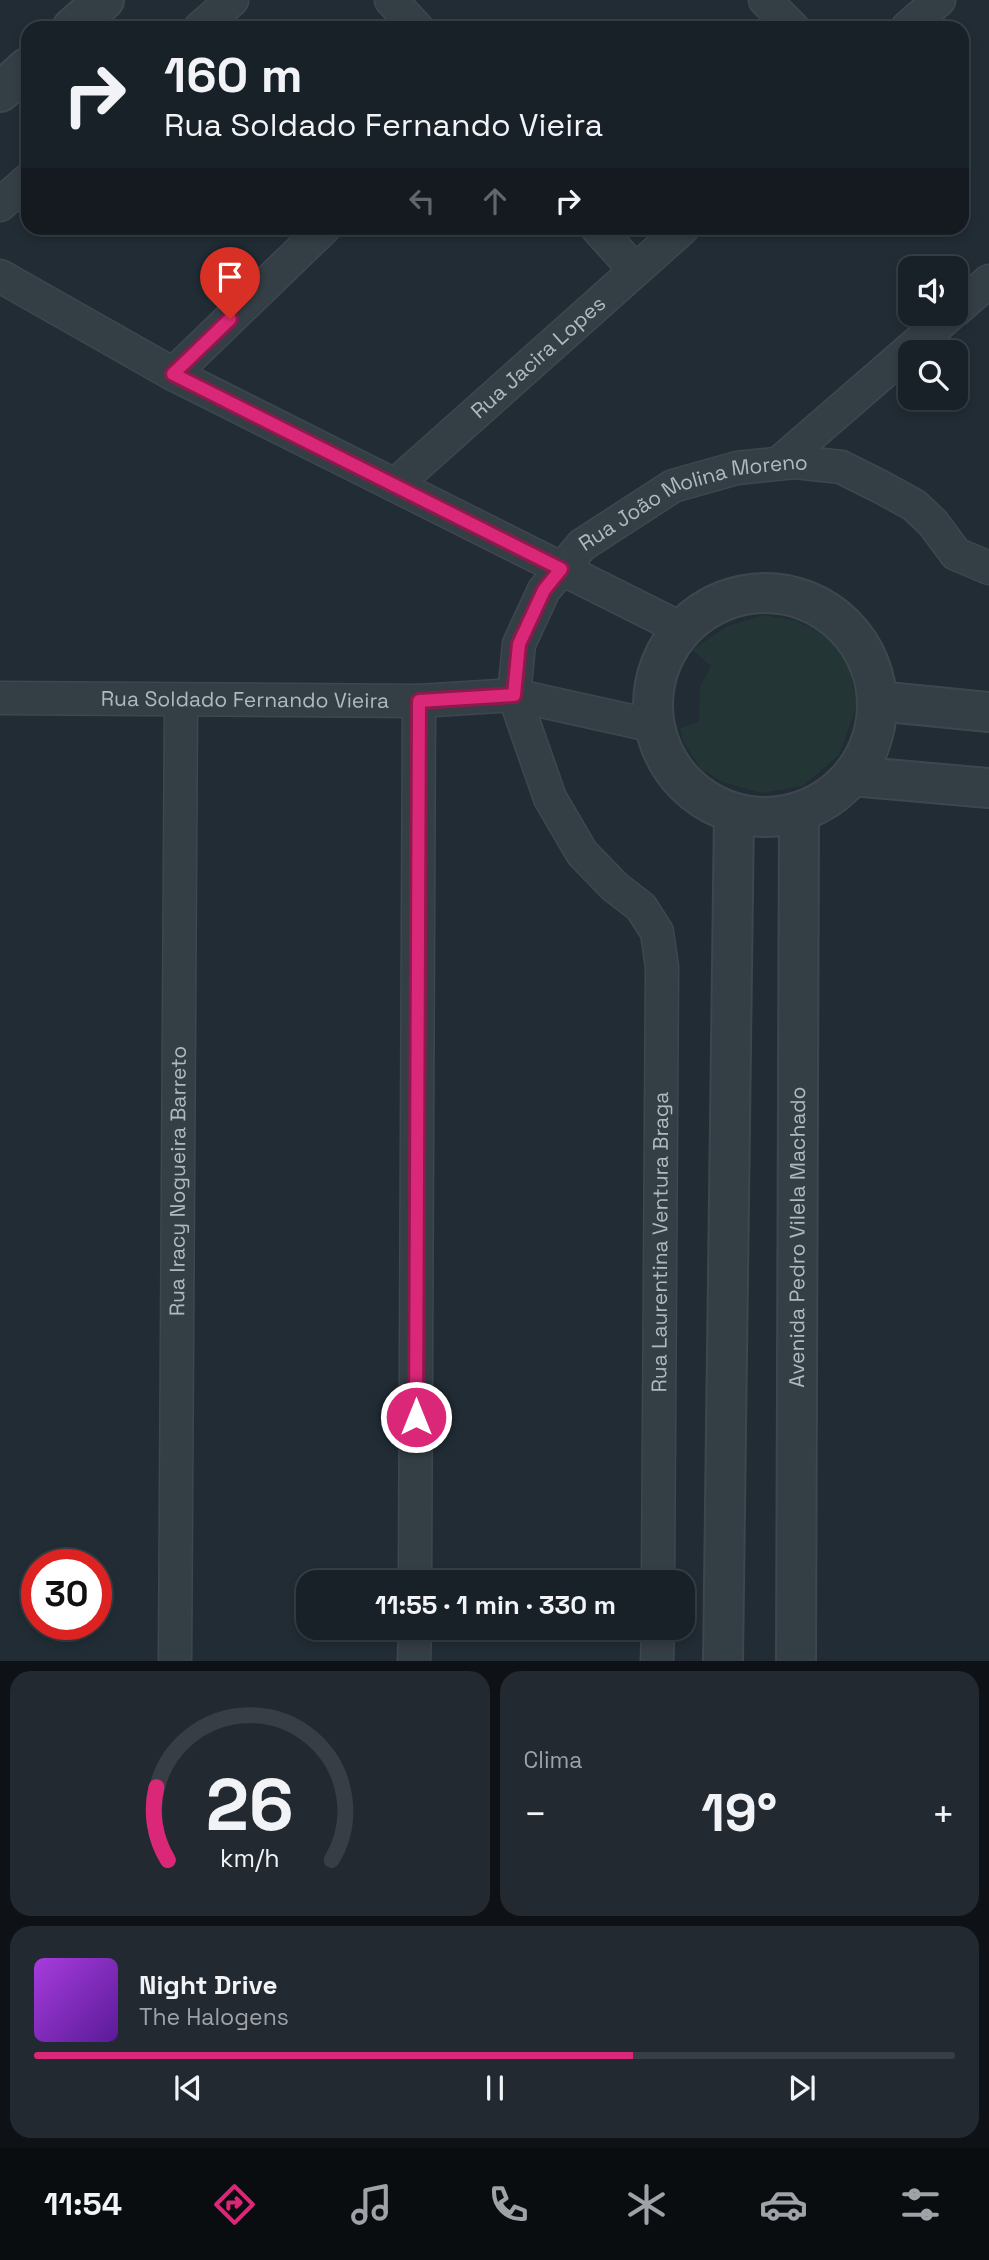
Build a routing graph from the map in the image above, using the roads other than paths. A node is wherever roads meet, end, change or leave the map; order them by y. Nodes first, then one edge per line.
1 (104, 0) edge
2 (232, 0) edge
3 (391, 0) edge
4 (765, 0) edge
5 (939, 0) edge
6 (80, 21) edge
7 (208, 21) edge
8 (410, 21) edge
9 (786, 21) edge
10 (915, 21) edge
11 (21, 73) edge
12 (0, 92) edge
13 (21, 186) edge
14 (0, 205) edge
15 (317, 235) edge
16 (603, 235) edge
17 (675, 235) edge
18 (635, 270) junction
19 (0, 276) edge
20 (989, 281) edge
21 (968, 299) edge
22 (936, 326) edge
23 (173, 374) junction
24 (779, 463) junction
25 (395, 485) junction
26 (987, 568) edge
27 (561, 569) junction
28 (682, 629) junction
29 (514, 695) junction
30 (0, 698) edge
31 (181, 701) junction
32 (419, 701) junction
33 (877, 701) junction
34 (989, 712) edge
35 (654, 726) junction
36 (852, 776) junction
37 (989, 788) edge
38 (799, 812) junction
39 (734, 813) junction
40 (641, 907) joint
41 (415, 1570) edge
42 (658, 1570) edge
43 (415, 1640) edge
44 (657, 1640) edge
45 (175, 1661) edge
46 (415, 1661) edge
47 (657, 1661) edge
48 (723, 1661) edge
49 (796, 1661) edge

1 - 6 street
2 - 7 street
3 - 8 street
4 - 9 street
5 - 10 street
11 - 12 street
13 - 14 street
15 - 23 street
16 - 18 street
17 - 18 street, Rua Jacira Lopes
18 - 25 street, Rua Jacira Lopes
19 - 23 street
20 - 21 street
22 - 24 street
23 - 25 street
24 - 26 street, Rua João Molina Moreno
24 - 27 street, Rua João Molina Moreno
25 - 27 street
27 - 28 street
27 - 29 street, Rua João Molina Moreno
28 - 33 street
28 - 35 street
29 - 32 street, Rua Soldado Fernando Vieira
29 - 35 street, Rua Soldado Fernando Vieira
29 - 40 street, Rua João Molina Moreno
30 - 31 street, Rua Soldado Fernando Vieira
31 - 32 street, Rua Soldado Fernando Vieira
31 - 45 street, Rua Iracy Nogueira Barreto
32 - 41 street
33 - 34 street
33 - 36 street
35 - 39 street
36 - 37 street
36 - 38 street
38 - 39 street
38 - 49 street, Avenida Pedro Vilela Machado
39 - 48 street
40 - 42 street, Rua Laurentina Ventura Braga
43 - 46 street
44 - 47 street

